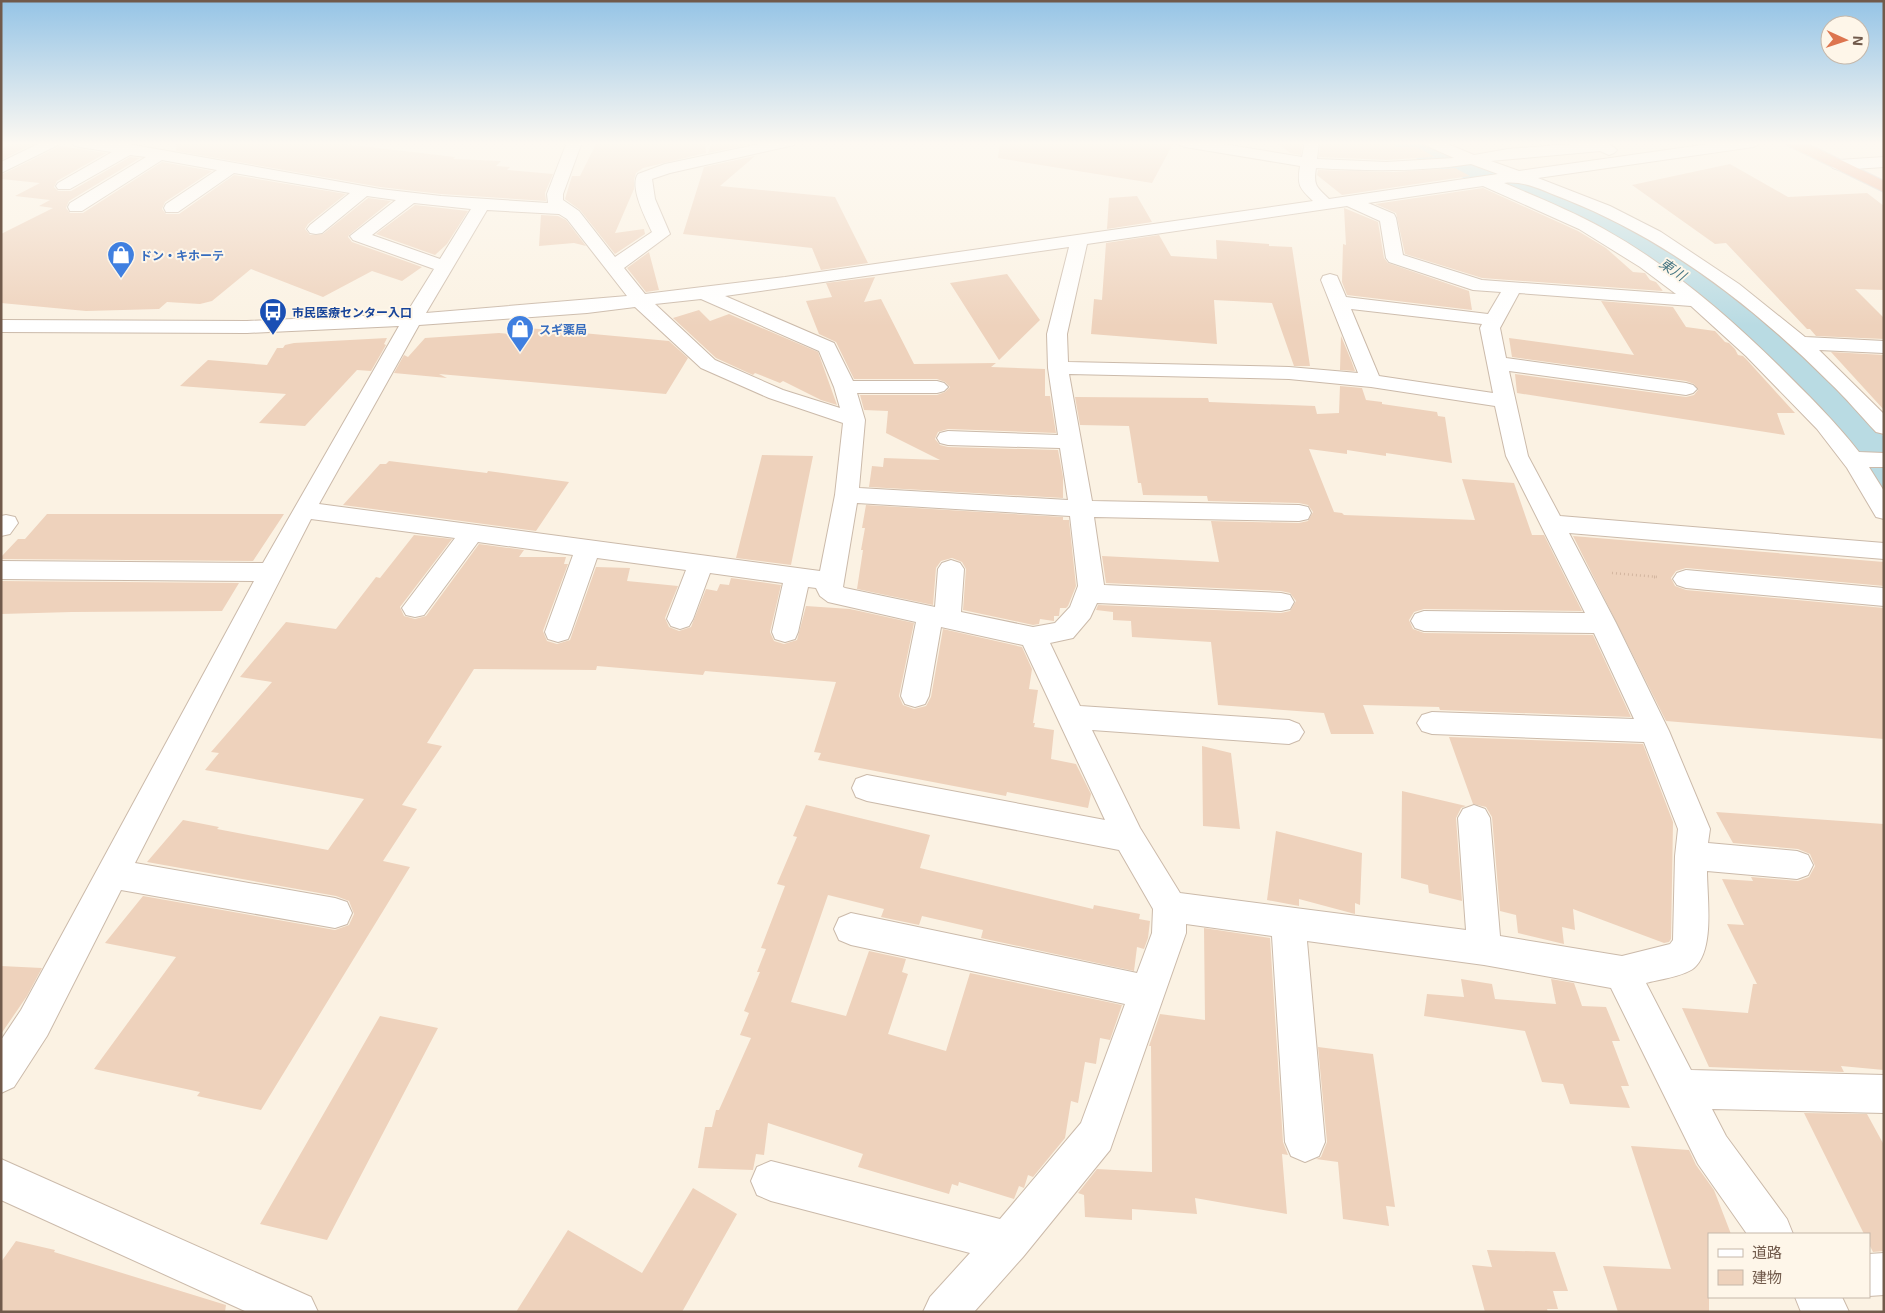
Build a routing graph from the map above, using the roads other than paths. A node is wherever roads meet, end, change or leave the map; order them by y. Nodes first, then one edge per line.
1 (82, 203) edge
2 (179, 203) edge
3 (348, 203) edge
4 (403, 203) edge
5 (475, 203) edge
6 (558, 203) edge
7 (649, 203) edge
8 (1331, 203) edge
9 (1354, 203) edge
10 (1538, 203) edge
11 (1584, 203) edge
12 (482, 204) junction
13 (1325, 204) joint
14 (76, 207) dead end
15 (172, 208) dead end
16 (563, 209) junction
17 (316, 229) dead end
18 (1079, 241) junction
19 (614, 266) junction
20 (445, 267) junction
21 (1330, 280) dead end
22 (1513, 287) junction
23 (703, 293) junction
24 (640, 301) junction
25 (1699, 301) junction
26 (1340, 302) junction
27 (412, 320) junction
28 (1494, 320) junction
29 (1, 326) edge
30 (23, 326) junction
31 (1, 342) edge
32 (1799, 343) junction
33 (1884, 347) edge
34 (1497, 363) junction
35 (1058, 368) junction
36 (1371, 381) junction
37 (845, 386) junction
38 (937, 387) dead end
39 (1686, 389) dead end
40 (1505, 402) junction
41 (854, 420) junction
42 (1884, 427) edge
43 (948, 438) dead end
44 (1069, 442) junction
45 (1866, 460) edge
46 (847, 494) junction
47 (1081, 509) junction
48 (304, 510) junction
49 (1884, 511) edge
50 (1299, 513) dead end
51 (1550, 523) junction
52 (472, 533) junction
53 (588, 548) junction
54 (1884, 551) edge
55 (702, 563) junction
56 (951, 569) dead end
57 (1, 570) edge
58 (272, 572) junction
59 (797, 576) junction
60 (1686, 579) road end
61 (830, 580) junction
62 (1088, 593) junction
63 (1884, 597) edge
64 (1281, 602) dead end
65 (415, 608) dead end
66 (938, 617) junction
67 (680, 619) dead end
68 (1424, 622) dead end
69 (1603, 623) junction
70 (558, 632) dead end
71 (784, 632) dead end
72 (1034, 637) junction
73 (915, 696) dead end
74 (1072, 717) junction
75 (1432, 723) dead end
76 (1289, 732) dead end
77 (1654, 732) junction
78 (867, 788) dead end
79 (1474, 818) dead end
80 (1129, 838) junction
81 (1691, 856) junction
82 (1797, 865) dead end
83 (114, 874) junction
84 (1170, 907) junction
85 (335, 913) dead end
86 (1288, 922) junction
87 (851, 929) dead end
88 (1484, 949) junction
89 (1622, 973) junction
90 (1147, 992) junction
91 (4, 1064) edge
92 (1681, 1089) junction
93 (1884, 1094) edge
94 (1305, 1142) dead end
95 (1, 1179) edge
96 (771, 1181) dead end
97 (1771, 1233) edge
98 (1008, 1242) junction
99 (1884, 1274) edge
100 (1870, 1275) edge
101 (1817, 1298) edge
102 (292, 1311) edge
103 (945, 1312) edge
104 (1827, 1312) edge

1 - 14 street
2 - 15 street
3 - 17 street
4 - 20 street
5 - 12 street
6 - 16 street
7 - 19 street
8 - 13 street
9 - 22 street
10 - 25 street
11 - 32 street
12 - 16 street
12 - 20 street
13 - 18 street
16 - 19 street
18 - 23 street
18 - 35 street
19 - 24 street
20 - 27 street
21 - 26 street
22 - 25 street
22 - 28 street
23 - 24 street
23 - 37 street
24 - 27 street
24 - 41 street
25 - 45 street
26 - 28 street
26 - 36 street
27 - 30 street
27 - 48 street
28 - 34 street
29 - 30 street
30 - 31 street
32 - 33 street
32 - 42 street
34 - 39 street
34 - 40 street
35 - 36 street
35 - 44 street
36 - 40 street
37 - 38 street
37 - 41 street
40 - 51 street
41 - 46 street
43 - 44 street
44 - 47 street
45 - 49 street
46 - 47 street
46 - 61 street
47 - 50 street
47 - 62 street
48 - 52 street
48 - 58 street
51 - 54 street
51 - 69 street
52 - 53 street
52 - 65 street
53 - 55 street
53 - 70 street
55 - 59 street
55 - 67 street
56 - 66 street
57 - 58 street
58 - 83 street
59 - 61 street
59 - 71 street
60 - 63 street
61 - 66 street
62 - 64 street
62 - 72 street
66 - 72 street
66 - 73 street
68 - 69 street
69 - 77 street
72 - 74 street
74 - 76 street
74 - 80 street
75 - 77 street
77 - 81 street
78 - 80 street
79 - 88 street
80 - 84 street
81 - 82 street
81 - 89 street
83 - 85 street
83 - 91 street
84 - 86 street
84 - 90 street
86 - 88 street
86 - 94 street
87 - 90 street
88 - 89 street
89 - 92 street
90 - 98 street
92 - 93 street
92 - 97 street
95 - 102 street
96 - 98 street
98 - 103 street
99 - 100 street
101 - 104 street

